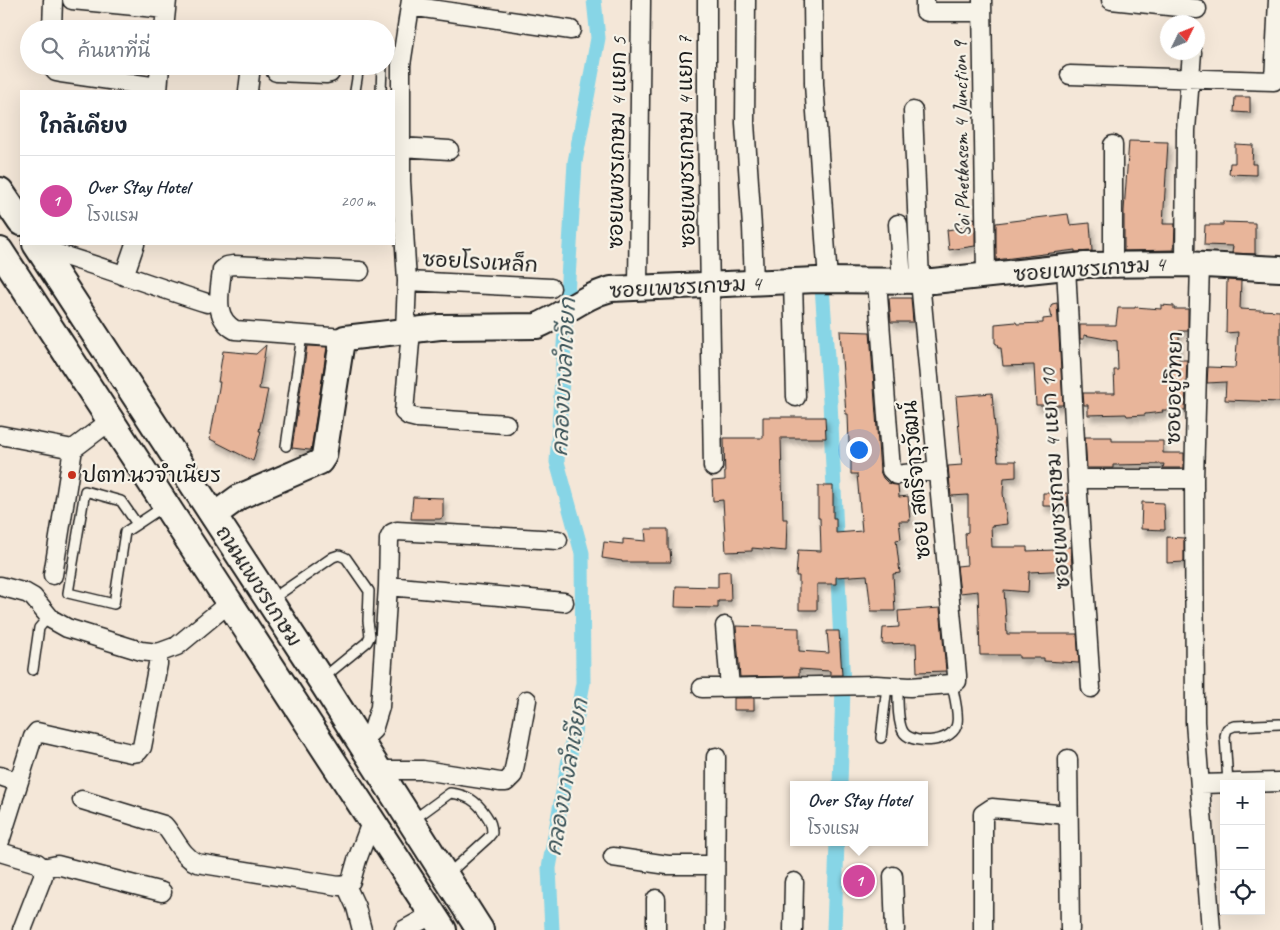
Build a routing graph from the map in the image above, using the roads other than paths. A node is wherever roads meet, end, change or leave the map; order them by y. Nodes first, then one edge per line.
1 (53, 0) edge
2 (72, 0) edge
3 (641, 0) edge
4 (707, 0) edge
5 (746, 0) edge
6 (813, 0) edge
7 (925, 0) edge
8 (1111, 0) edge
9 (1278, 0) edge
10 (410, 3) edge
11 (166, 5) edge
12 (982, 6) edge
13 (1196, 10) edge
14 (52, 20) edge
15 (165, 20) edge
16 (571, 30) dead end
17 (395, 58) edge
18 (1191, 60) edge
19 (395, 74) edge
20 (73, 75) edge
21 (159, 75) edge
22 (250, 75) edge
23 (358, 75) edge
24 (381, 75) edge
25 (1070, 75) dead end
26 (1189, 79) junction
27 (158, 89) edge
28 (248, 90) edge
29 (355, 90) edge
30 (380, 90) edge
31 (913, 111) dead end
32 (1113, 145) dead end
33 (401, 147) junction
34 (448, 150) dead end
35 (398, 181) edge
36 (0, 191) edge
37 (20, 221) edge
38 (898, 224) dead end
39 (399, 241) edge
40 (135, 245) edge
41 (37, 246) edge
42 (1, 256) edge
43 (1113, 264) junction
44 (1192, 264) junction
45 (1066, 267) junction
46 (1280, 269) edge
47 (360, 271) dead end
48 (124, 276) junction
49 (986, 276) junction
50 (823, 280) junction
51 (407, 281) junction
52 (793, 281) junction
53 (877, 281) junction
54 (911, 281) junction
55 (754, 282) junction
56 (710, 284) junction
57 (551, 288) dead end
58 (638, 288) junction
59 (207, 303) dead end
60 (408, 331) junction
61 (302, 335) junction
62 (344, 338) junction
63 (796, 397) dead end
64 (110, 421) junction
65 (506, 424) dead end
66 (0, 435) edge
67 (286, 446) dead end
68 (73, 449) junction
69 (713, 467) dead end
70 (938, 470) junction
71 (1077, 479) junction
72 (1194, 479) junction
73 (166, 505) junction
74 (214, 516) junction
75 (137, 524) junction
76 (558, 540) dead end
77 (53, 575) dead end
78 (0, 586) edge
79 (388, 586) junction
80 (270, 601) junction
81 (564, 602) dead end
82 (230, 603) junction
83 (49, 616) junction
84 (725, 626) dead end
85 (158, 653) junction
86 (33, 670) dead end
87 (955, 679) junction
88 (321, 680) junction
89 (892, 686) junction
90 (702, 688) dead end
91 (730, 688) junction
92 (1092, 688) dead end
93 (527, 700) dead end
94 (1280, 724) edge
95 (881, 738) dead end
96 (360, 742) junction
97 (716, 757) dead end
98 (1068, 759) dead end
99 (378, 770) junction
100 (0, 776) edge
101 (1228, 780) edge
102 (18, 782) junction
103 (1280, 782) edge
104 (1265, 783) edge
105 (1200, 784) junction
106 (1220, 784) edge
107 (82, 800) dead end
108 (1068, 814) junction
109 (372, 820) junction
110 (411, 822) junction
111 (0, 841) edge
112 (0, 852) edge
113 (613, 857) dead end
114 (715, 865) junction
115 (43, 868) junction
116 (446, 876) junction
117 (893, 876) dead end
118 (794, 882) dead end
119 (346, 885) junction
120 (162, 892) dead end
121 (656, 898) dead end
122 (438, 922) edge
123 (22, 930) edge
124 (362, 930) edge
125 (404, 930) edge
126 (480, 930) edge
127 (656, 930) edge
128 (715, 930) edge
129 (793, 930) edge
130 (895, 930) edge
131 (983, 930) edge
132 (1070, 930) edge
133 (1211, 930) edge

1 - 14 street
2 - 11 street
3 - 58 street, ซอยเพชรเกษม 4 แยก 5
4 - 56 street, ซอยเพชรเกษม 4 แยก 7
5 - 55 street
6 - 50 street
7 - 12 street
8 - 13 street
9 - 26 street
10 - 16 street
10 - 17 street
11 - 15 street
12 - 49 street, Soi Phetkasem 4 Junction 9
18 - 26 street, ซอยอยู่วิทยา
19 - 33 street
20 - 27 street
21 - 27 street
22 - 28 street
23 - 29 lane
24 - 30 lane
25 - 26 street
26 - 44 street, ซอยอยู่วิทยา
31 - 54 street
32 - 43 street
33 - 34 street
33 - 35 street
35 - 39 street
36 - 37 main road
38 - 54 street
39 - 51 street
40 - 48 street
41 - 48 street
41 - 74 main road, ถนนเพชรเกษม
42 - 64 main road, ถนนเพชรเกษม
43 - 44 street, ซอยเพชรเกษม 4
43 - 45 street, ซอยเพชรเกษม 4
44 - 46 street, ซอยเพชรเกษม 4
44 - 72 street, ซอยอยู่วิทยา
45 - 49 street, ซอยเพชรเกษม 4
45 - 71 street, ซอยเพชรเกษม 4 แยก 10
47 - 61 street
48 - 59 street
49 - 54 street, ซอยเพชรเกษม 4
50 - 52 street, ซอยเพชรเกษม 4
50 - 53 street, ซอยเพชรเกษม 4
51 - 57 street, ซอยโรงเหล็ก
51 - 60 street
52 - 55 street, ซอยเพชรเกษม 4
52 - 63 street
53 - 54 street, ซอยเพชรเกษม 4
53 - 70 street
54 - 70 street, ซอย สตรีจารุวัฒน์
55 - 56 street, ซอยเพชรเกษม 4
56 - 58 street, ซอยเพชรเกษม 4
56 - 69 street, ซอยเพชรเกษม 4 แยก 7
58 - 60 street, ซอยเพชรเกษม 4
60 - 62 street, ซอยเพชรเกษม 4
60 - 65 street
61 - 62 street
61 - 67 lane
62 - 74 street
64 - 68 street
64 - 73 main road, ถนนเพชรเกษม
66 - 68 street
68 - 77 street
70 - 87 street, ซอย สตรีจารุวัฒน์
71 - 72 street
71 - 92 street, ซอยเพชรเกษม 4 แยก 10
72 - 105 street, ซอยอยู่วิทยา
73 - 75 lane
73 - 82 main road, ถนนเพชรเกษม
74 - 80 main road, ถนนเพชรเกษม
75 - 75 lane
76 - 79 street
78 - 83 street
79 - 81 street
79 - 96 street
80 - 88 main road, ถนนเพชรเกษม
80 - 88 lane
82 - 85 street
82 - 109 main road, ถนนเพชรเกษม
83 - 85 street
83 - 86 lane
84 - 91 street
85 - 102 street
87 - 89 street
87 - 89 lane
88 - 96 main road, ถนนเพชรเกษม
89 - 91 street
89 - 95 lane
90 - 91 street
93 - 99 street
94 - 101 lane
96 - 99 main road, ถนนเพชรเกษม
97 - 114 street
98 - 108 street
99 - 110 main road, ถนนเพชรเกษม
100 - 102 street
102 - 111 street
103 - 104 street
105 - 106 street
105 - 133 street, ซอยอยู่วิทยา
107 - 119 street
108 - 131 street
108 - 132 street
109 - 119 street
109 - 122 main road, ถนนเพชรเกษม
110 - 116 main road, ถนนเพชรเกษม
110 - 116 lane
112 - 115 street
113 - 114 street
114 - 128 street
115 - 120 street
115 - 123 street
116 - 126 main road, ถนนเพชรเกษม
117 - 130 street
118 - 129 street
119 - 124 street
121 - 127 street
122 - 125 street

